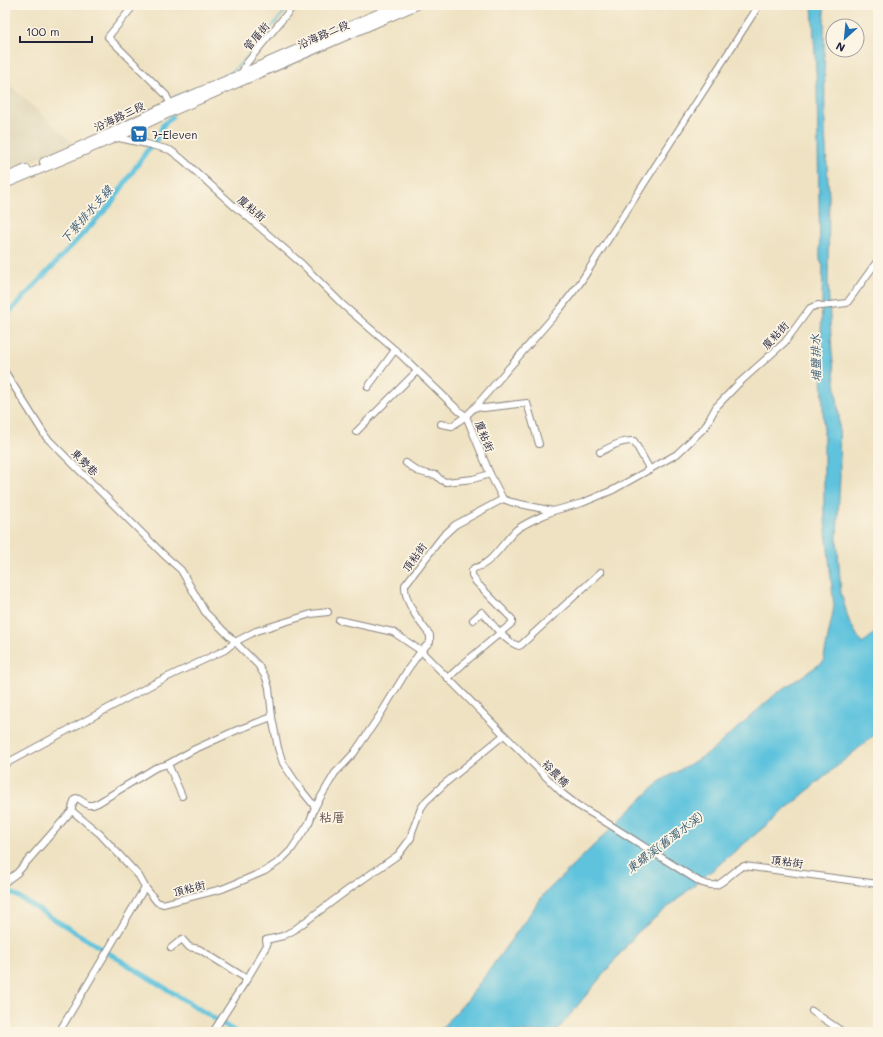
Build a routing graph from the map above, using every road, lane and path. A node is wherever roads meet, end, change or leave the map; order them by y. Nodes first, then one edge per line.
1 (134, 5) edge
2 (294, 5) edge
3 (398, 5) edge
4 (417, 5) edge
5 (759, 5) edge
6 (241, 74) junction
7 (238, 82) junction
8 (172, 107) junction
9 (111, 136) junction
10 (29, 171) junction
11 (5, 178) edge
12 (5, 184) edge
13 (878, 260) edge
14 (396, 350) junction
15 (417, 371) junction
16 (5, 372) edge
17 (368, 387) dead end
18 (475, 408) junction
19 (466, 416) junction
20 (441, 424) dead end
21 (356, 432) dead end
22 (539, 444) dead end
23 (600, 452) dead end
24 (406, 463) dead end
25 (650, 470) junction
26 (490, 474) junction
27 (503, 499) junction
28 (552, 511) junction
29 (601, 572) dead end
30 (328, 612) dead end
31 (339, 620) dead end
32 (473, 620) dead end
33 (500, 633) junction
34 (235, 642) junction
35 (421, 651) junction
36 (448, 678) junction
37 (272, 718) junction
38 (504, 736) junction
39 (5, 764) edge
40 (168, 764) junction
41 (182, 796) dead end
42 (315, 807) junction
43 (72, 811) junction
44 (5, 882) edge
45 (700, 882) joint
46 (878, 884) edge
47 (145, 887) junction
48 (171, 948) dead end
49 (247, 979) junction
50 (812, 1011) dead end
51 (59, 1032) edge
52 (213, 1032) edge
53 (843, 1032) edge

1 - 8 street
2 - 6 street, 管厝街
3 - 6 main road, 沿海路二段
4 - 7 main road, 沿海路二段
5 - 18 street
6 - 7 street, 管厝街
6 - 8 main road, 沿海路三段
7 - 8 main road, 沿海路三段
8 - 9 main road, 沿海路三段
9 - 10 main road, 沿海路三段
9 - 14 street, 廈粘街
10 - 11 main road, 沿海路三段
10 - 12 main road, 沿海路三段
13 - 25 street, 廈粘街
14 - 15 street, 廈粘街
14 - 17 street
15 - 19 street, 廈粘街
15 - 21 street
16 - 34 street, 東勢巷
18 - 19 street
18 - 22 street
19 - 20 street
19 - 26 street, 廈粘街
23 - 25 street
24 - 26 street
25 - 28 street, 廈粘街
26 - 27 street, 廈粘街
27 - 28 street, 廈粘街
27 - 35 street, 頂粘街
28 - 33 street
29 - 33 street
30 - 34 street
31 - 35 street
32 - 33 street
33 - 36 street
34 - 37 street
34 - 39 street
35 - 36 street, 裕農橋
35 - 42 street, 頂粘街
36 - 38 street, 裕農橋
37 - 40 street
37 - 42 street
38 - 45 street, 裕農橋
38 - 49 street
40 - 41 street
40 - 43 street
42 - 47 street, 頂粘街
43 - 44 street
43 - 47 street, 頂粘街
45 - 46 street, 頂粘街
47 - 51 street
48 - 49 street
49 - 52 street
50 - 53 street

